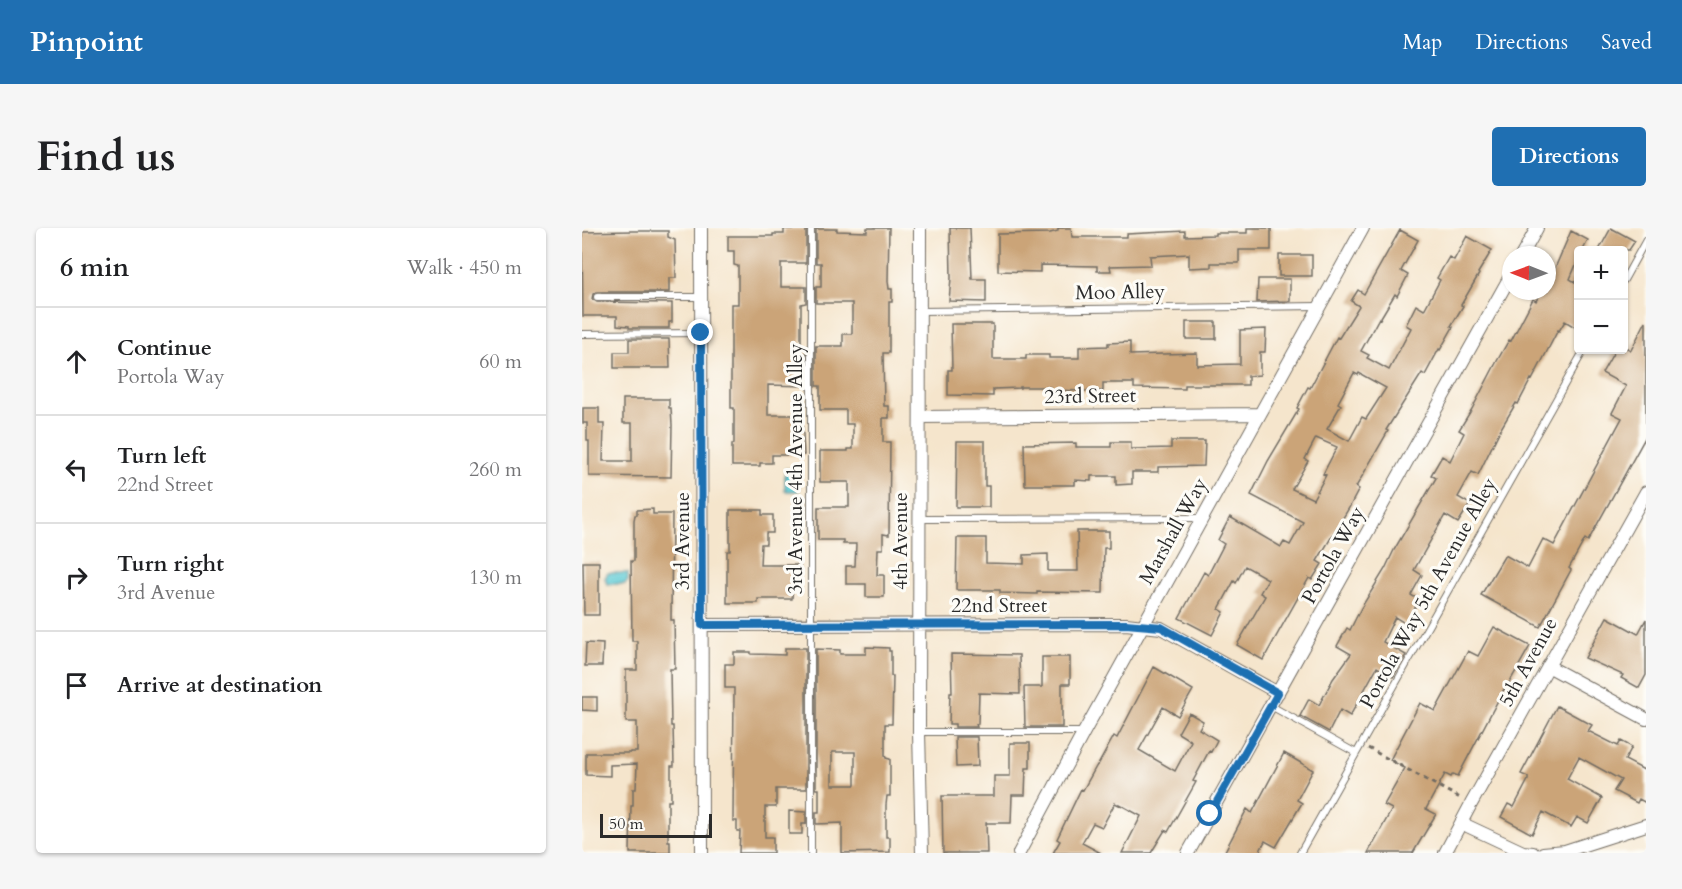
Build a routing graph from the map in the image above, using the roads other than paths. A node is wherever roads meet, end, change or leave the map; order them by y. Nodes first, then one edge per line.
1 (701, 228) edge
2 (811, 228) edge
3 (920, 228) edge
4 (1363, 228) edge
5 (1537, 228) edge
6 (1646, 240) edge
7 (1527, 246) edge
8 (1628, 271) edge
9 (1502, 291) edge
10 (597, 297) dead end
11 (701, 297) junction
12 (1320, 306) junction
13 (920, 311) junction
14 (701, 333) junction
15 (582, 334) edge
16 (1582, 354) edge
17 (1260, 414) junction
18 (920, 417) junction
19 (1646, 492) edge
20 (1203, 518) junction
21 (919, 519) junction
22 (702, 625) junction
23 (920, 625) junction
24 (811, 626) junction
25 (1143, 626) junction
26 (1548, 666) junction
27 (1278, 693) junction
28 (1271, 705) junction
29 (1646, 719) edge
30 (919, 732) junction
31 (1084, 732) junction
32 (1356, 753) junction
33 (1461, 823) junction
34 (1646, 825) edge
35 (702, 853) edge
36 (811, 853) edge
37 (922, 853) edge
38 (1019, 853) edge
39 (1188, 853) edge
40 (1300, 853) edge
41 (1445, 853) edge
42 (1533, 853) edge
43 (1543, 853) edge

1 - 11 street, 3rd Avenue
2 - 24 lane, 3rd Avenue 4th Avenue Alley
3 - 13 street, 4th Avenue
4 - 12 street, Marshall Way
5 - 7 street
6 - 8 lane
9 - 27 street, Portola Way
10 - 11 lane
11 - 14 street, 3rd Avenue
12 - 13 lane, Moo Alley
12 - 17 street, Marshall Way
13 - 18 street, 4th Avenue
14 - 15 lane
14 - 22 street, 3rd Avenue
16 - 32 lane, Portola Way 5th Avenue Alley
17 - 18 street, 23rd Street
17 - 20 street, Marshall Way
18 - 21 street, 4th Avenue
19 - 26 street, 5th Avenue
20 - 21 lane
20 - 25 street, Marshall Way
21 - 23 street, 4th Avenue
22 - 24 street, 22nd Street
22 - 35 street, 3rd Avenue
23 - 24 street, 22nd Street
23 - 25 street, 22nd Street
23 - 30 street, 4th Avenue
24 - 36 lane, 3rd Avenue 4th Avenue Alley
25 - 27 street, 22nd Street
25 - 31 street, Marshall Way
26 - 29 street
26 - 33 street, 5th Avenue
27 - 28 street, Portola Way
28 - 32 lane
28 - 39 street, Portola Way
30 - 31 lane
30 - 37 street, 4th Avenue
31 - 38 street, Marshall Way
32 - 40 lane, Portola Way 5th Avenue Alley
33 - 41 street, 5th Avenue
33 - 42 street
34 - 43 street

